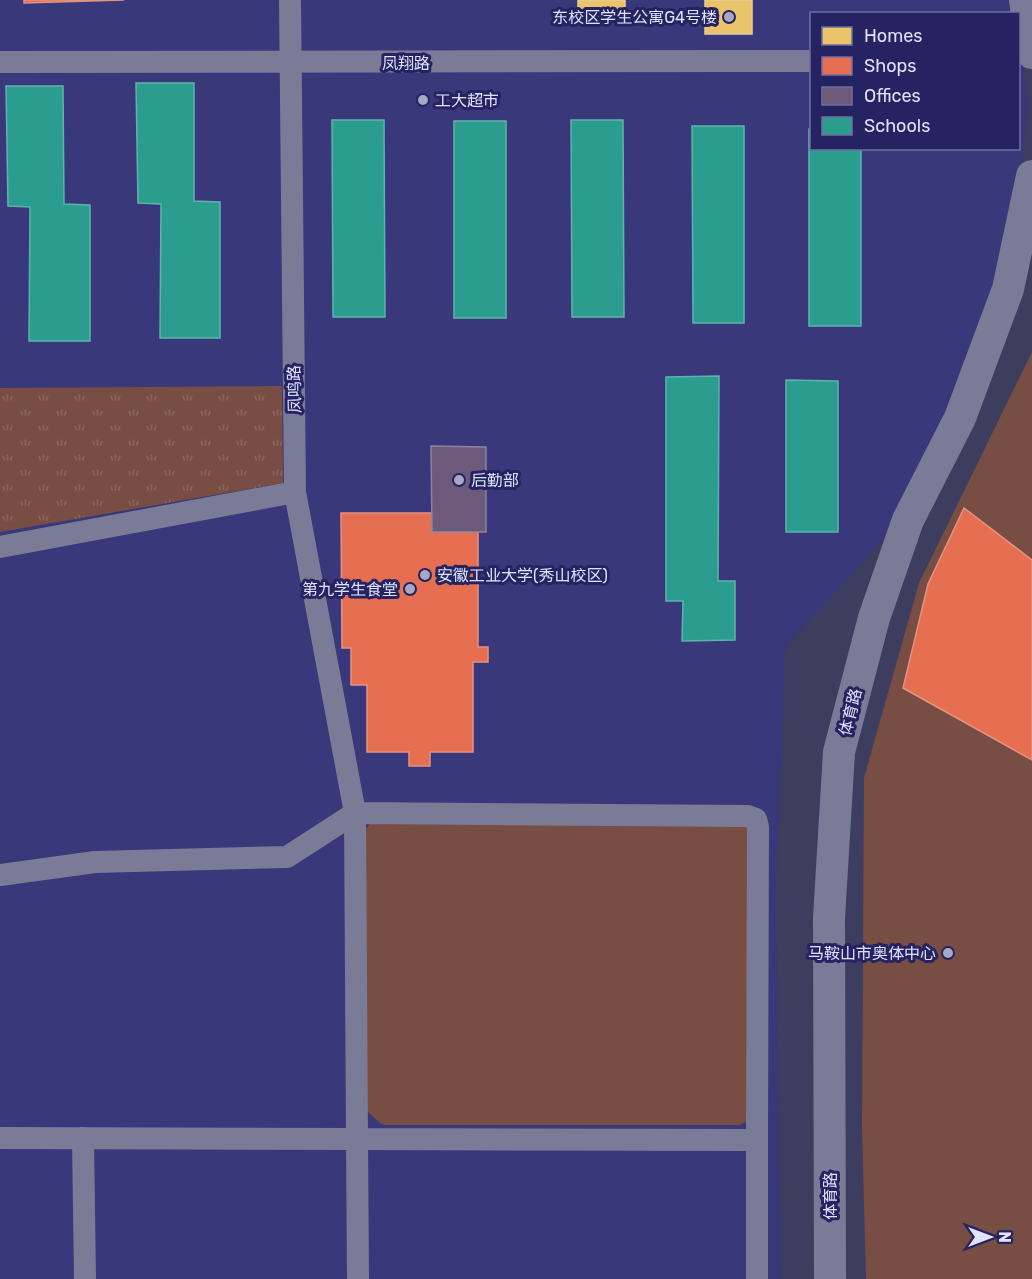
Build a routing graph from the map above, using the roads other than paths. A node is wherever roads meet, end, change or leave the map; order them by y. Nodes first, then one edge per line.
1 (291, 0) edge
2 (1024, 0) edge
3 (1032, 53) edge
4 (810, 61) edge
5 (0, 62) edge
6 (290, 63) junction
7 (1032, 176) edge
8 (295, 492) junction
9 (7, 546) edge
10 (355, 813) junction
11 (9, 874) edge
12 (0, 1138) edge
13 (83, 1138) junction
14 (357, 1139) junction
15 (757, 1140) junction
16 (85, 1279) edge
17 (358, 1279) edge
18 (757, 1279) edge
19 (830, 1279) edge

1 - 6 street, 凤鸣路
2 - 3 street
4 - 6 street, 凤翔路
5 - 6 street, 凤翔路
6 - 8 street, 凤鸣路
7 - 19 street, 体育路
8 - 9 street
8 - 10 street, 凤鸣路
10 - 11 street
10 - 14 street, 凤鸣路
10 - 15 street
12 - 13 street
13 - 14 street
13 - 16 street
14 - 15 street
14 - 17 street, 凤鸣路
15 - 18 street

